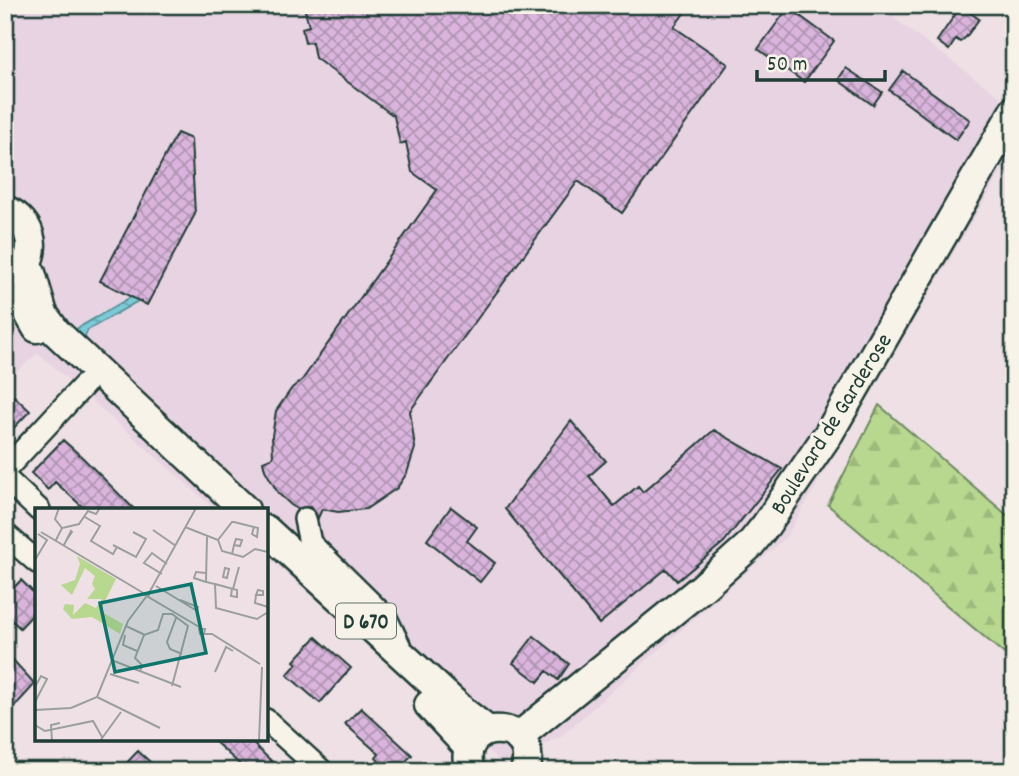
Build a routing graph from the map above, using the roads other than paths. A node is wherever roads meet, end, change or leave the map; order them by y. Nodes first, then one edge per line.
1 (1014, 111) edge
2 (5, 210) edge
3 (15, 272) edge
4 (5, 287) edge
5 (85, 384) junction
6 (5, 470) edge
7 (5, 478) edge
8 (37, 508) edge
9 (219, 508) edge
10 (243, 508) edge
11 (305, 519) dead end
12 (268, 532) edge
13 (5, 534) edge
14 (268, 554) edge
15 (35, 560) edge
16 (405, 658) junction
17 (268, 722) edge
18 (518, 737) junction
19 (475, 749) edge
20 (322, 771) edge
21 (525, 771) edge

1 - 18 main road, Boulevard de Garderose
2 - 3 main road
3 - 10 main road
4 - 5 main road
5 - 6 street
5 - 9 main road
7 - 8 street
11 - 16 street
12 - 16 main road, D 670
13 - 15 street
14 - 19 main road, D 670
16 - 19 main road, D 670
17 - 20 street
18 - 19 main road
18 - 21 main road

